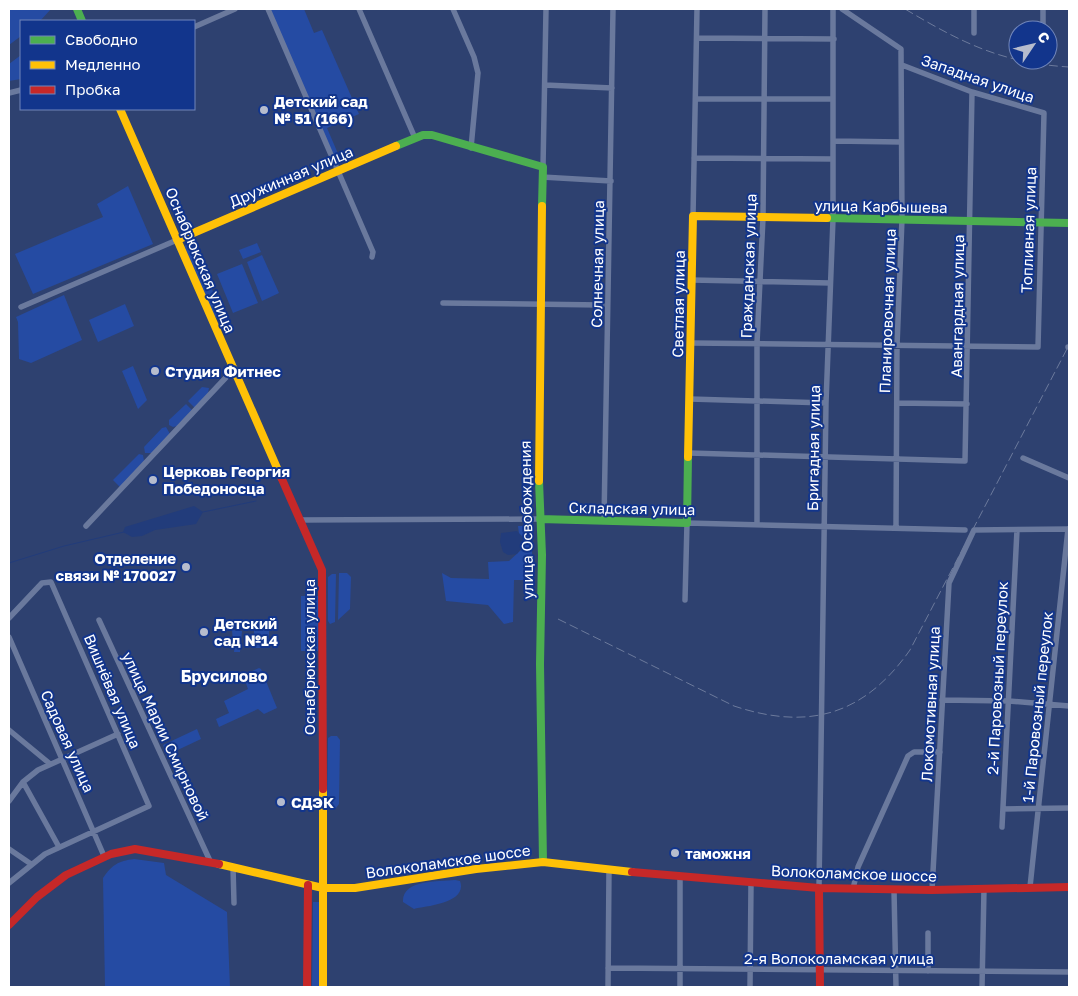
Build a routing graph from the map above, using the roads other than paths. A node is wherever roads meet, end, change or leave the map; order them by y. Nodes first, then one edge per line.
1 (235, 9) edge
2 (268, 9) edge
3 (359, 9) edge
4 (453, 9) edge
5 (546, 9) edge
6 (613, 9) edge
7 (697, 9) edge
8 (766, 9) edge
9 (833, 9) edge
10 (842, 9) edge
11 (974, 9) edge
12 (195, 27) edge
13 (974, 33) dead end
14 (765, 37) junction
15 (697, 38) junction
16 (834, 39) junction
17 (902, 65) junction
18 (545, 85) junction
19 (612, 88) junction
20 (972, 92) junction
21 (763, 98) junction
22 (696, 99) junction
23 (833, 99) junction
24 (120, 110) edge
25 (1044, 113) joint
26 (415, 138) junction
27 (833, 141) junction
28 (901, 142) junction
29 (471, 148) junction
30 (694, 158) junction
31 (764, 159) junction
32 (833, 159) junction
33 (543, 167) junction
34 (338, 171) junction
35 (542, 177) junction
36 (611, 181) junction
37 (693, 216) junction
38 (763, 218) junction
39 (833, 219) junction
40 (902, 219) junction
41 (971, 221) junction
42 (1041, 222) junction
43 (1069, 222) edge
44 (177, 240) junction
45 (372, 257) dead end
46 (692, 280) junction
47 (759, 282) junction
48 (830, 283) junction
49 (443, 303) dead end
50 (540, 305) junction
51 (602, 306) dead end
52 (21, 307) dead end
53 (691, 343) junction
54 (757, 343) junction
55 (828, 345) junction
56 (897, 346) junction
57 (968, 348) junction
58 (233, 370) junction
59 (690, 399) junction
60 (758, 402) junction
61 (826, 403) junction
62 (897, 403) junction
63 (968, 404) junction
64 (689, 453) junction
65 (757, 455) junction
66 (826, 456) junction
67 (1023, 458) dead end
68 (896, 459) junction
69 (1069, 478) edge
70 (540, 519) junction
71 (299, 520) junction
72 (604, 520) junction
73 (687, 523) junction
74 (758, 524) junction
75 (825, 525) junction
76 (86, 526) dead end
77 (896, 527) junction
78 (1069, 529) edge
79 (965, 530) dead end
80 (1017, 530) junction
81 (685, 600) dead end
82 (9, 618) edge
83 (98, 620) dead end
84 (9, 637) edge
85 (942, 700) junction
86 (1009, 701) junction
87 (1049, 704) junction
88 (1069, 706) edge
89 (9, 730) edge
90 (118, 734) junction
91 (940, 752) junction
92 (62, 758) junction
93 (49, 764) junction
94 (23, 782) junction
95 (9, 801) edge
96 (1069, 808) edge
97 (1003, 809) junction
98 (1038, 809) junction
99 (1002, 827) dead end
100 (94, 830) junction
101 (59, 847) junction
102 (9, 850) edge
103 (104, 856) junction
104 (543, 862) junction
105 (211, 863) junction
106 (31, 864) junction
107 (233, 867) junction
108 (609, 870) junction
109 (680, 877) junction
110 (9, 883) edge
111 (751, 884) junction
112 (308, 885) junction
113 (1069, 886) edge
114 (323, 888) junction
115 (819, 888) junction
116 (1030, 888) junction
117 (853, 889) junction
118 (984, 889) junction
119 (894, 890) junction
120 (932, 890) junction
121 (234, 903) dead end
122 (9, 924) edge
123 (928, 933) dead end
124 (608, 968) junction
125 (681, 969) junction
126 (750, 970) junction
127 (820, 971) junction
128 (896, 972) junction
129 (928, 972) junction
130 (983, 972) junction
131 (1069, 972) edge
132 (307, 987) edge
133 (322, 987) edge
134 (608, 987) edge
135 (680, 987) edge
136 (750, 987) edge
137 (820, 987) edge
138 (896, 987) edge
139 (982, 987) edge

1 - 12 street
2 - 34 street
3 - 26 street
4 - 29 street
5 - 18 street, улица Освобождения
6 - 19 street, Солнечная улица
7 - 15 street, Светлая улица
8 - 14 street, Гражданская улица
9 - 16 street, Бригадная улица
10 - 17 street, Западная улица
11 - 13 street
14 - 15 street
14 - 16 street
14 - 21 street, Гражданская улица
15 - 22 street, Светлая улица
16 - 23 street, Бригадная улица
17 - 20 street, Западная улица
17 - 28 street, Планировочная улица
18 - 19 street
18 - 33 street, улица Освобождения
19 - 36 street, Солнечная улица
20 - 25 street, Западная улица
20 - 41 street, Авангардная улица
21 - 22 street
21 - 23 street
21 - 31 street, Гражданская улица
22 - 30 street, Светлая улица
23 - 27 street, Бригадная улица
24 - 44 street, Оснабрюкская улица
25 - 42 street, Топливная улица
26 - 29 street
26 - 34 street, Дружинная улица
27 - 28 street
27 - 32 street, Бригадная улица
28 - 40 street, Планировочная улица
29 - 33 street
30 - 31 street
30 - 37 street, Светлая улица
31 - 32 street
31 - 38 street, Гражданская улица
32 - 39 street, Бригадная улица
33 - 35 street, улица Освобождения
34 - 44 street, Дружинная улица
34 - 45 street
35 - 36 street
35 - 50 street, улица Освобождения
36 - 72 street, Солнечная улица
37 - 38 street, улица Карбышева
37 - 46 street, Светлая улица
38 - 39 street, улица Карбышева
38 - 47 street, Гражданская улица
39 - 40 street, улица Карбышева
39 - 48 street, Бригадная улица
40 - 41 street, улица Карбышева
40 - 56 street, Планировочная улица
41 - 42 street, улица Карбышева
41 - 57 street, Авангардная улица
42 - 43 street, улица Карбышева
42 - 57 street, Топливная улица
44 - 52 street
44 - 58 street, Оснабрюкская улица
46 - 47 street
46 - 53 street, Светлая улица
47 - 48 street
47 - 54 street, Гражданская улица
48 - 55 street, Бригадная улица
49 - 50 street
50 - 51 street
50 - 70 street, улица Освобождения
53 - 54 street
53 - 59 street, Светлая улица
54 - 55 street
54 - 60 street, Гражданская улица
55 - 56 street
55 - 61 street, Бригадная улица
56 - 57 street
56 - 62 street, Планировочная улица
57 - 63 street, Авангардная улица
58 - 71 street, Оснабрюкская улица
58 - 76 street
59 - 60 street
59 - 64 street, Светлая улица
60 - 61 street
60 - 65 street, Гражданская улица
61 - 66 street, Бригадная улица
62 - 63 street
62 - 68 street, Планировочная улица
63 - 68 street, Авангардная улица
64 - 65 street
64 - 73 street, Светлая улица
65 - 66 street
65 - 74 street, Гражданская улица
66 - 68 street
66 - 75 street, Бригадная улица
67 - 69 street
68 - 77 street, Планировочная улица
70 - 71 street, Складская улица
70 - 72 street, Складская улица
70 - 104 street, улица Освобождения
71 - 114 street, Оснабрюкская улица
72 - 73 street, Складская улица
73 - 74 street, Складская улица
73 - 81 street, Светлая улица
74 - 75 street, Складская улица
75 - 77 street, Складская улица
75 - 115 street, Бригадная улица
77 - 79 street, Складская улица
78 - 80 street
78 - 87 street, 1-й Паровозный переулок
80 - 85 street, Локомотивная улица
80 - 86 street, 2-й Паровозный переулок
82 - 90 street, Вишнёвая улица
83 - 105 street, улица Марии Смирновой
84 - 92 street, Садовая улица
85 - 86 street
85 - 91 street, Локомотивная улица
86 - 87 street
86 - 97 street, 2-й Паровозный переулок
87 - 88 street
87 - 98 street, 1-й Паровозный переулок
89 - 93 street
90 - 92 street
90 - 100 street, Вишнёвая улица
91 - 117 street
91 - 120 street, Локомотивная улица
92 - 93 street
92 - 100 street, Садовая улица
93 - 94 street
94 - 95 street
94 - 101 street
96 - 98 street
97 - 98 street
97 - 99 street, 2-й Паровозный переулок
98 - 116 street, 1-й Паровозный переулок
100 - 101 street
100 - 103 street, Садовая улица
101 - 106 street
102 - 106 street
103 - 105 street, Волоколамское шоссе
103 - 122 street, Волоколамское шоссе
104 - 108 street, Волоколамское шоссе
104 - 114 street, Волоколамское шоссе
105 - 107 street, Волоколамское шоссе
106 - 110 street
107 - 112 street, Волоколамское шоссе
107 - 121 street
108 - 109 street, Волоколамское шоссе
108 - 124 street
109 - 111 street, Волоколамское шоссе
109 - 125 street
111 - 115 street, Волоколамское шоссе
111 - 126 street
112 - 114 street, Волоколамское шоссе
112 - 132 street
113 - 116 street, Волоколамское шоссе
114 - 133 street, Оснабрюкская улица
115 - 117 street, Волоколамское шоссе
115 - 127 street
116 - 118 street, Волоколамское шоссе
117 - 119 street, Волоколамское шоссе
118 - 120 street, Волоколамское шоссе
118 - 130 street
119 - 120 street, Волоколамское шоссе
119 - 128 street
123 - 129 street
124 - 125 street, 2-я Волоколамская улица
124 - 134 street
125 - 126 street, 2-я Волоколамская улица
125 - 135 street
126 - 127 street, 2-я Волоколамская улица
126 - 136 street
127 - 128 street, 2-я Волоколамская улица
127 - 137 street
128 - 129 street, 2-я Волоколамская улица
128 - 138 street
129 - 130 street, 2-я Волоколамская улица
130 - 131 street, 2-я Волоколамская улица
130 - 139 street

